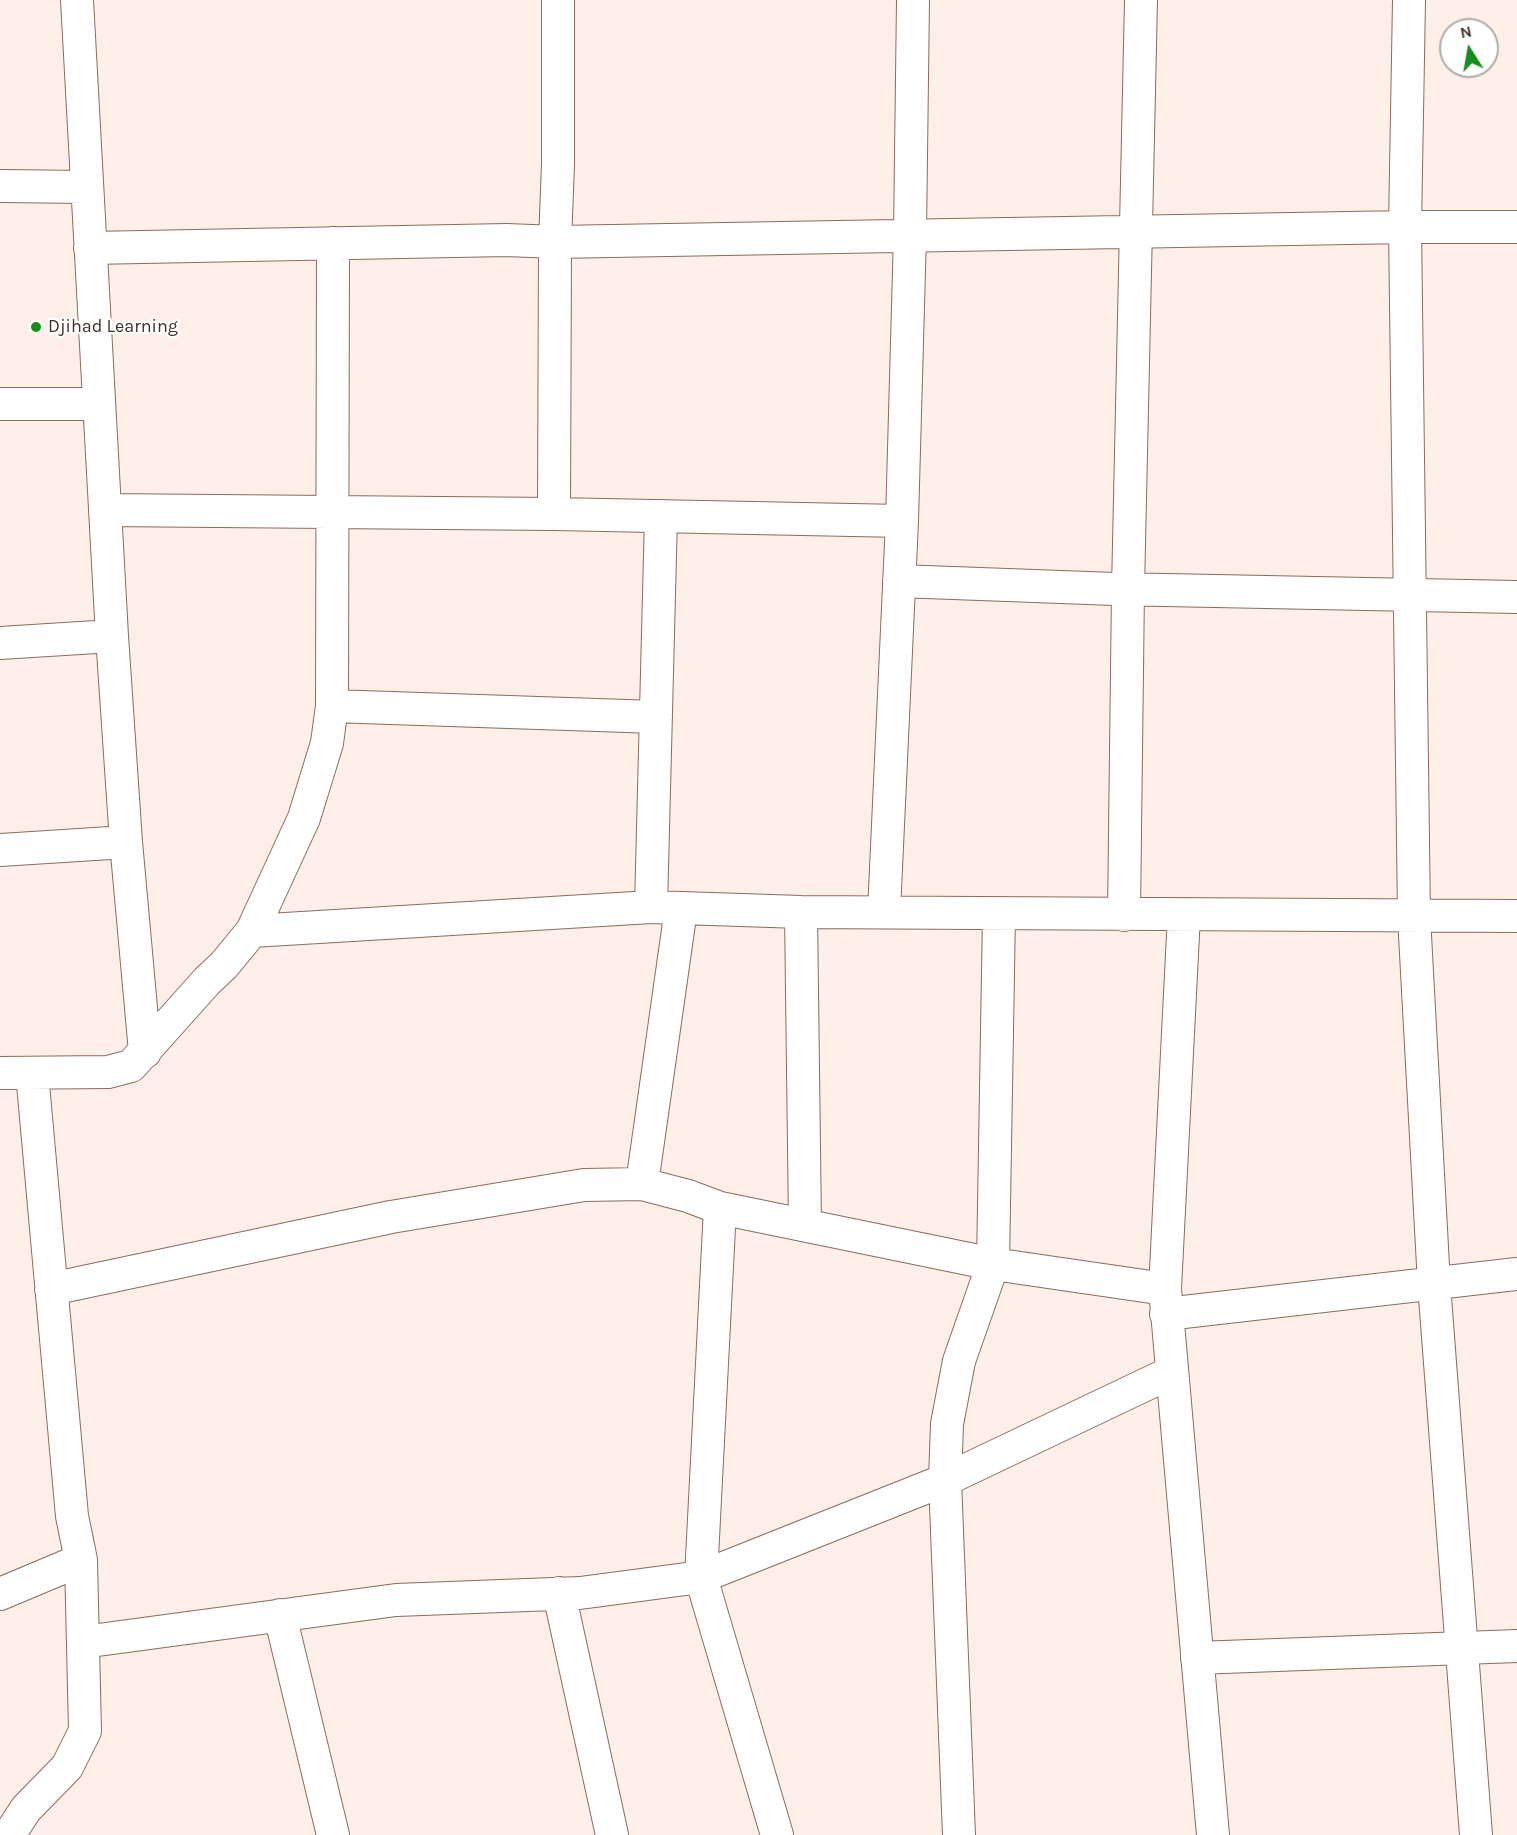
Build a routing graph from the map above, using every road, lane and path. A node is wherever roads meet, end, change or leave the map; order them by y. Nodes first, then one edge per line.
1 (77, 0) edge
2 (558, 0) edge
3 (913, 0) edge
4 (1141, 0) edge
5 (1409, 0) edge
6 (0, 186) edge
7 (87, 187) junction
8 (1405, 227) junction
9 (1517, 227) edge
10 (1134, 231) junction
11 (910, 235) junction
12 (555, 242) junction
13 (333, 243) junction
14 (90, 248) junction
15 (0, 404) edge
16 (99, 404) junction
17 (105, 510) junction
18 (333, 512) junction
19 (554, 514) junction
20 (661, 516) junction
21 (902, 521) junction
22 (899, 581) junction
23 (1128, 590) junction
24 (1408, 596) junction
25 (1517, 597) edge
26 (112, 636) junction
27 (0, 643) edge
28 (332, 706) junction
29 (656, 717) junction
30 (126, 842) junction
31 (0, 850) edge
32 (666, 908) junction
33 (801, 912) junction
34 (884, 912) junction
35 (999, 914) junction
36 (1124, 915) junction
37 (1184, 915) junction
38 (1517, 916) edge
39 (1414, 917) junction
40 (252, 931) junction
41 (145, 1052) junction
42 (0, 1073) edge
43 (32, 1073) junction
44 (642, 1184) junction
45 (720, 1208) junction
46 (805, 1225) junction
47 (993, 1264) junction
48 (1517, 1274) edge
49 (1434, 1284) junction
50 (51, 1289) junction
51 (1166, 1302) junction
52 (1172, 1372) junction
53 (945, 1480) junction
54 (81, 1560) junction
55 (701, 1577) junction
56 (559, 1593) junction
57 (0, 1594) edge
58 (280, 1615) junction
59 (83, 1642) junction
60 (1517, 1646) edge
61 (1460, 1648) junction
62 (1197, 1658) junction
63 (9, 1835) edge
64 (333, 1835) edge
65 (612, 1835) edge
66 (777, 1835) edge
67 (959, 1835) edge
68 (1213, 1835) edge
69 (1476, 1835) edge

1 - 7 street
2 - 12 street
3 - 11 street
4 - 10 street
5 - 8 street
6 - 7 street
7 - 14 street
8 - 9 street
8 - 10 street
8 - 24 street
10 - 11 street
10 - 23 street
11 - 12 street
11 - 21 street
12 - 13 street
12 - 19 street
13 - 14 street
13 - 18 street
14 - 16 street
15 - 16 street
16 - 17 street
17 - 18 street
17 - 26 street
18 - 19 street
18 - 28 street
19 - 20 street
20 - 21 street
20 - 29 street
21 - 22 street
22 - 23 street
22 - 34 street
23 - 24 street
23 - 36 street
24 - 25 street
24 - 39 street
26 - 27 street
26 - 30 street
28 - 29 street
28 - 40 street
29 - 32 street
30 - 31 street
30 - 41 street
32 - 33 street
32 - 40 street
32 - 44 street
33 - 34 street
33 - 46 street
34 - 35 street
35 - 36 street
35 - 47 street
36 - 37 street
37 - 39 street
37 - 51 street
38 - 39 street
39 - 49 street
40 - 41 street
41 - 43 street
42 - 43 street
43 - 50 street
44 - 45 street
44 - 50 street
45 - 46 street
45 - 55 street
46 - 47 street
47 - 51 street
47 - 53 street
48 - 49 street
49 - 51 street
49 - 61 street
50 - 54 street
51 - 52 street
52 - 53 street
52 - 62 street
53 - 55 street
53 - 67 street
54 - 57 street
54 - 59 street
55 - 56 street
55 - 66 street
56 - 58 street
56 - 65 street
58 - 59 street
58 - 64 street
59 - 63 street
60 - 61 street
61 - 62 street
61 - 69 street
62 - 68 street

